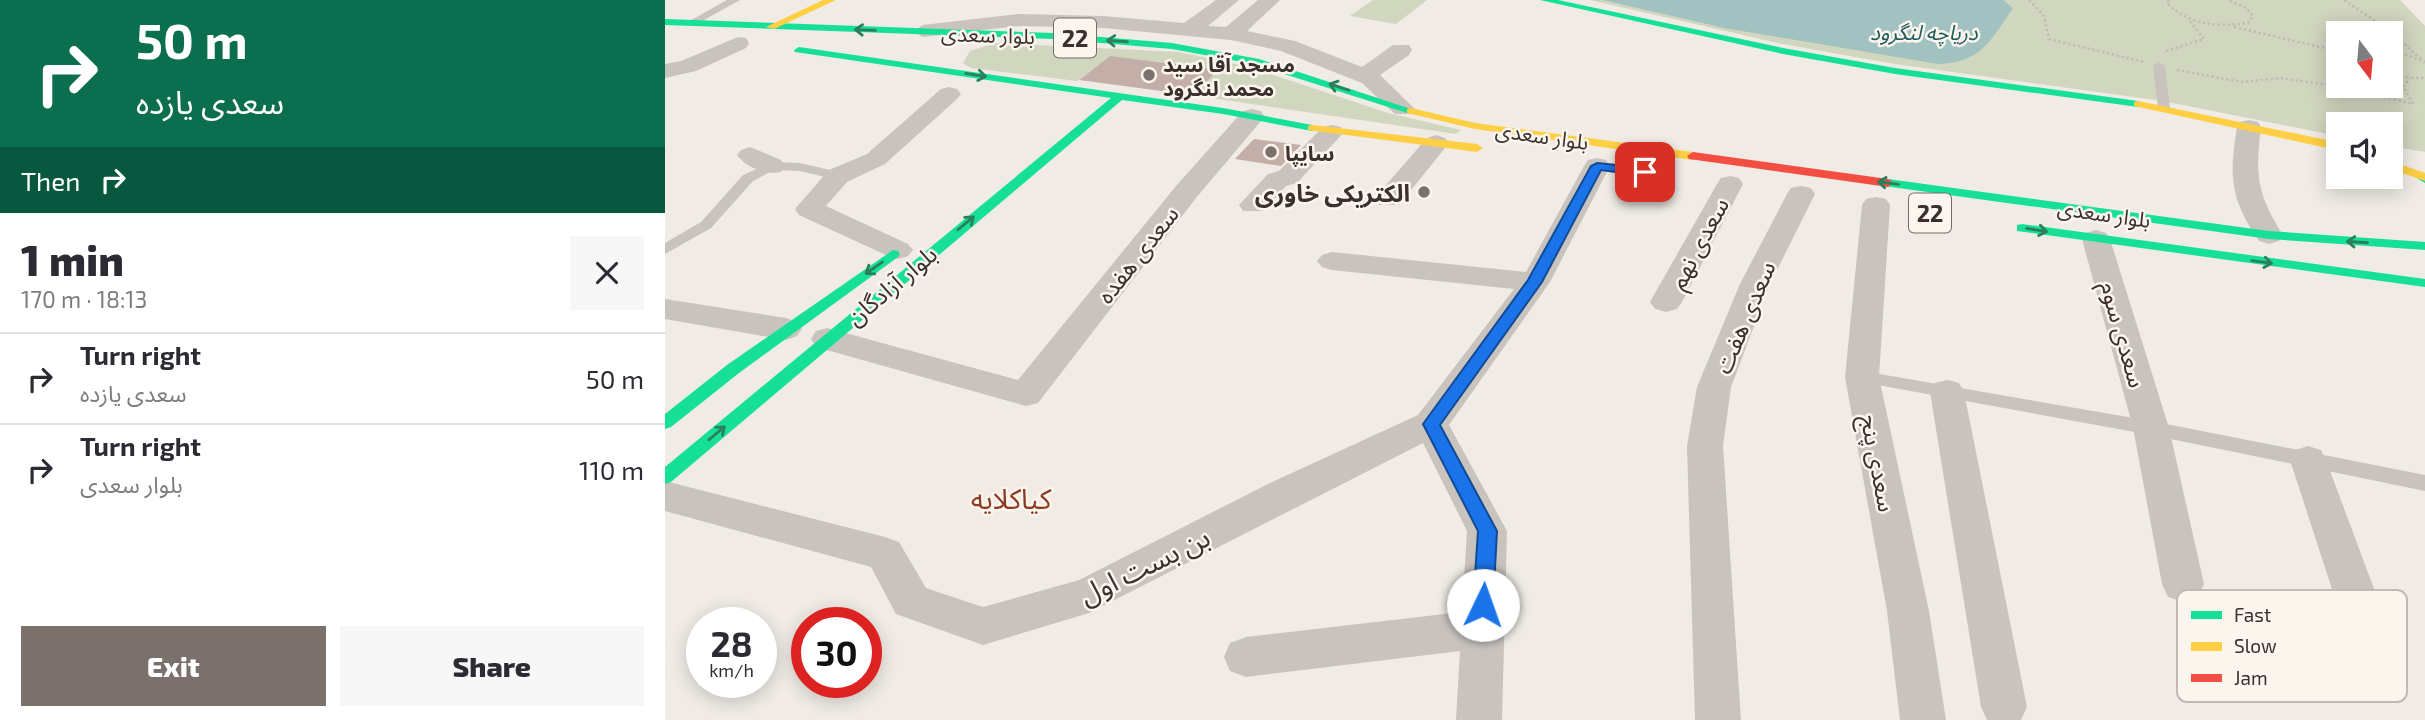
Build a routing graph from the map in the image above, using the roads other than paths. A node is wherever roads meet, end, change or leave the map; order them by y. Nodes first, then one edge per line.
1 (736, 0) edge
2 (831, 0) edge
3 (1199, 0) edge
4 (1229, 0) edge
5 (1270, 0) edge
6 (1545, 0) edge
7 (1016, 18) edge
8 (665, 22) edge
9 (691, 23) junction
10 (771, 27) junction
11 (1180, 28) junction
12 (894, 31) junction
13 (918, 32) joint
14 (1231, 34) junction
15 (665, 36) edge
16 (744, 43) joint
17 (788, 48) dead end
18 (1401, 50) dead end
19 (853, 57) junction
20 (688, 66) junction
21 (2158, 66) road end
22 (665, 71) edge
23 (1364, 76) junction
24 (949, 83) junction
25 (665, 84) edge
26 (1112, 95) junction
27 (1403, 108) junction
28 (2164, 108) junction
29 (1252, 116) junction
30 (2249, 127) junction
31 (1332, 132) junction
32 (1436, 143) junction
33 (2326, 144) edge
34 (1489, 150) dead end
35 (1025, 154) dead end
36 (2403, 164) edge
37 (1597, 166) dead end
38 (2403, 168) edge
39 (2423, 174) edge
40 (838, 176) junction
41 (1730, 184) dead end
42 (1801, 194) dead end
43 (1389, 199) dead end
44 (1253, 205) dead end
45 (1876, 205) dead end
46 (2000, 224) dead end
47 (2269, 235) junction
48 (2096, 239) junction
49 (2425, 239) edge
50 (2392, 244) junction
51 (903, 246) joint
52 (2425, 246) edge
53 (665, 249) edge
54 (1332, 261) dead end
55 (1535, 282) junction
56 (2425, 284) edge
57 (1666, 302) dead end
58 (665, 309) edge
59 (786, 330) junction
60 (827, 339) junction
61 (1862, 377) junction
62 (1947, 392) junction
63 (665, 423) edge
64 (1431, 424) junction
65 (2151, 428) junction
66 (2308, 460) junction
67 (665, 477) edge
68 (2425, 484) edge
69 (665, 496) edge
70 (2183, 584) dead end
71 (2353, 590) edge
72 (1482, 629) junction
73 (1246, 656) dead end
74 (2004, 707) dead end
75 (1479, 720) edge
76 (1718, 720) edge
77 (1923, 720) edge

1 - 9 lane
2 - 10 main road
3 - 11 street
4 - 11 street
5 - 14 street
6 - 28 main road
7 - 11 street
7 - 13 street
7 - 24 main road, بلوار سعدی
27 -> 7 main road, بلوار سعدی / 22
8 - 9 main road, بلوار سعدی
9 - 10 main road, بلوار سعدی
12 -> 10 main road, بلوار سعدی
11 - 14 street
12 - 13 main road, بلوار سعدی
12 - 19 main road
14 - 23 street
15 - 16 main road
16 - 20 street
17 - 19 main road, بلوار سعدی / 22
18 - 23 street
19 - 24 main road, بلوار سعدی / 22
20 - 22 street
20 - 25 street
21 - 28 lane
23 - 27 street
24 -> 26 main road, بلوار سعدی / 22
24 - 40 street
26 - 29 main road, بلوار سعدی / 22
26 - 35 main road
60 -> 26 main road, بلوار آزادگان
47 -> 27 main road, بلوار سعدی / 22
28 - 30 main road
29 - 31 main road, بلوار سعدی / 22
29 - 60 street, سعدی هفده
30 - 33 main road
30 - 47 street
31 - 32 main road, بلوار سعدی / 22
31 - 44 street
32 - 34 main road, بلوار سعدی / 22
32 - 43 street
36 - 39 main road
37 - 55 street
38 - 39 main road
40 - 51 street
40 - 53 lane
41 - 57 street, سعدی نهم
42 - 76 street, سعدی هفت
45 - 61 street, سعدی پنج
46 -> 48 main road, بلوار سعدی
50 -> 47 main road, بلوار سعدی / 22
48 -> 56 main road, بلوار سعدی
48 - 65 street, سعدی سوم
49 - 50 main road
50 - 52 main road, بلوار سعدی / 22
51 -> 59 main road, بلوار آزادگان
54 - 55 street
55 - 64 street
58 - 59 street
59 - 60 main road
59 - 63 main road, بلوار آزادگان
67 -> 60 main road, بلوار آزادگان
61 - 62 lane
61 - 77 street, سعدی پنج
62 - 65 lane
62 - 74 street
64 - 69 street, بن بست اول
64 - 72 street
65 - 66 lane
65 - 70 street, سعدی سوم
66 - 68 lane
66 - 71 street
72 - 73 street
72 - 75 street

